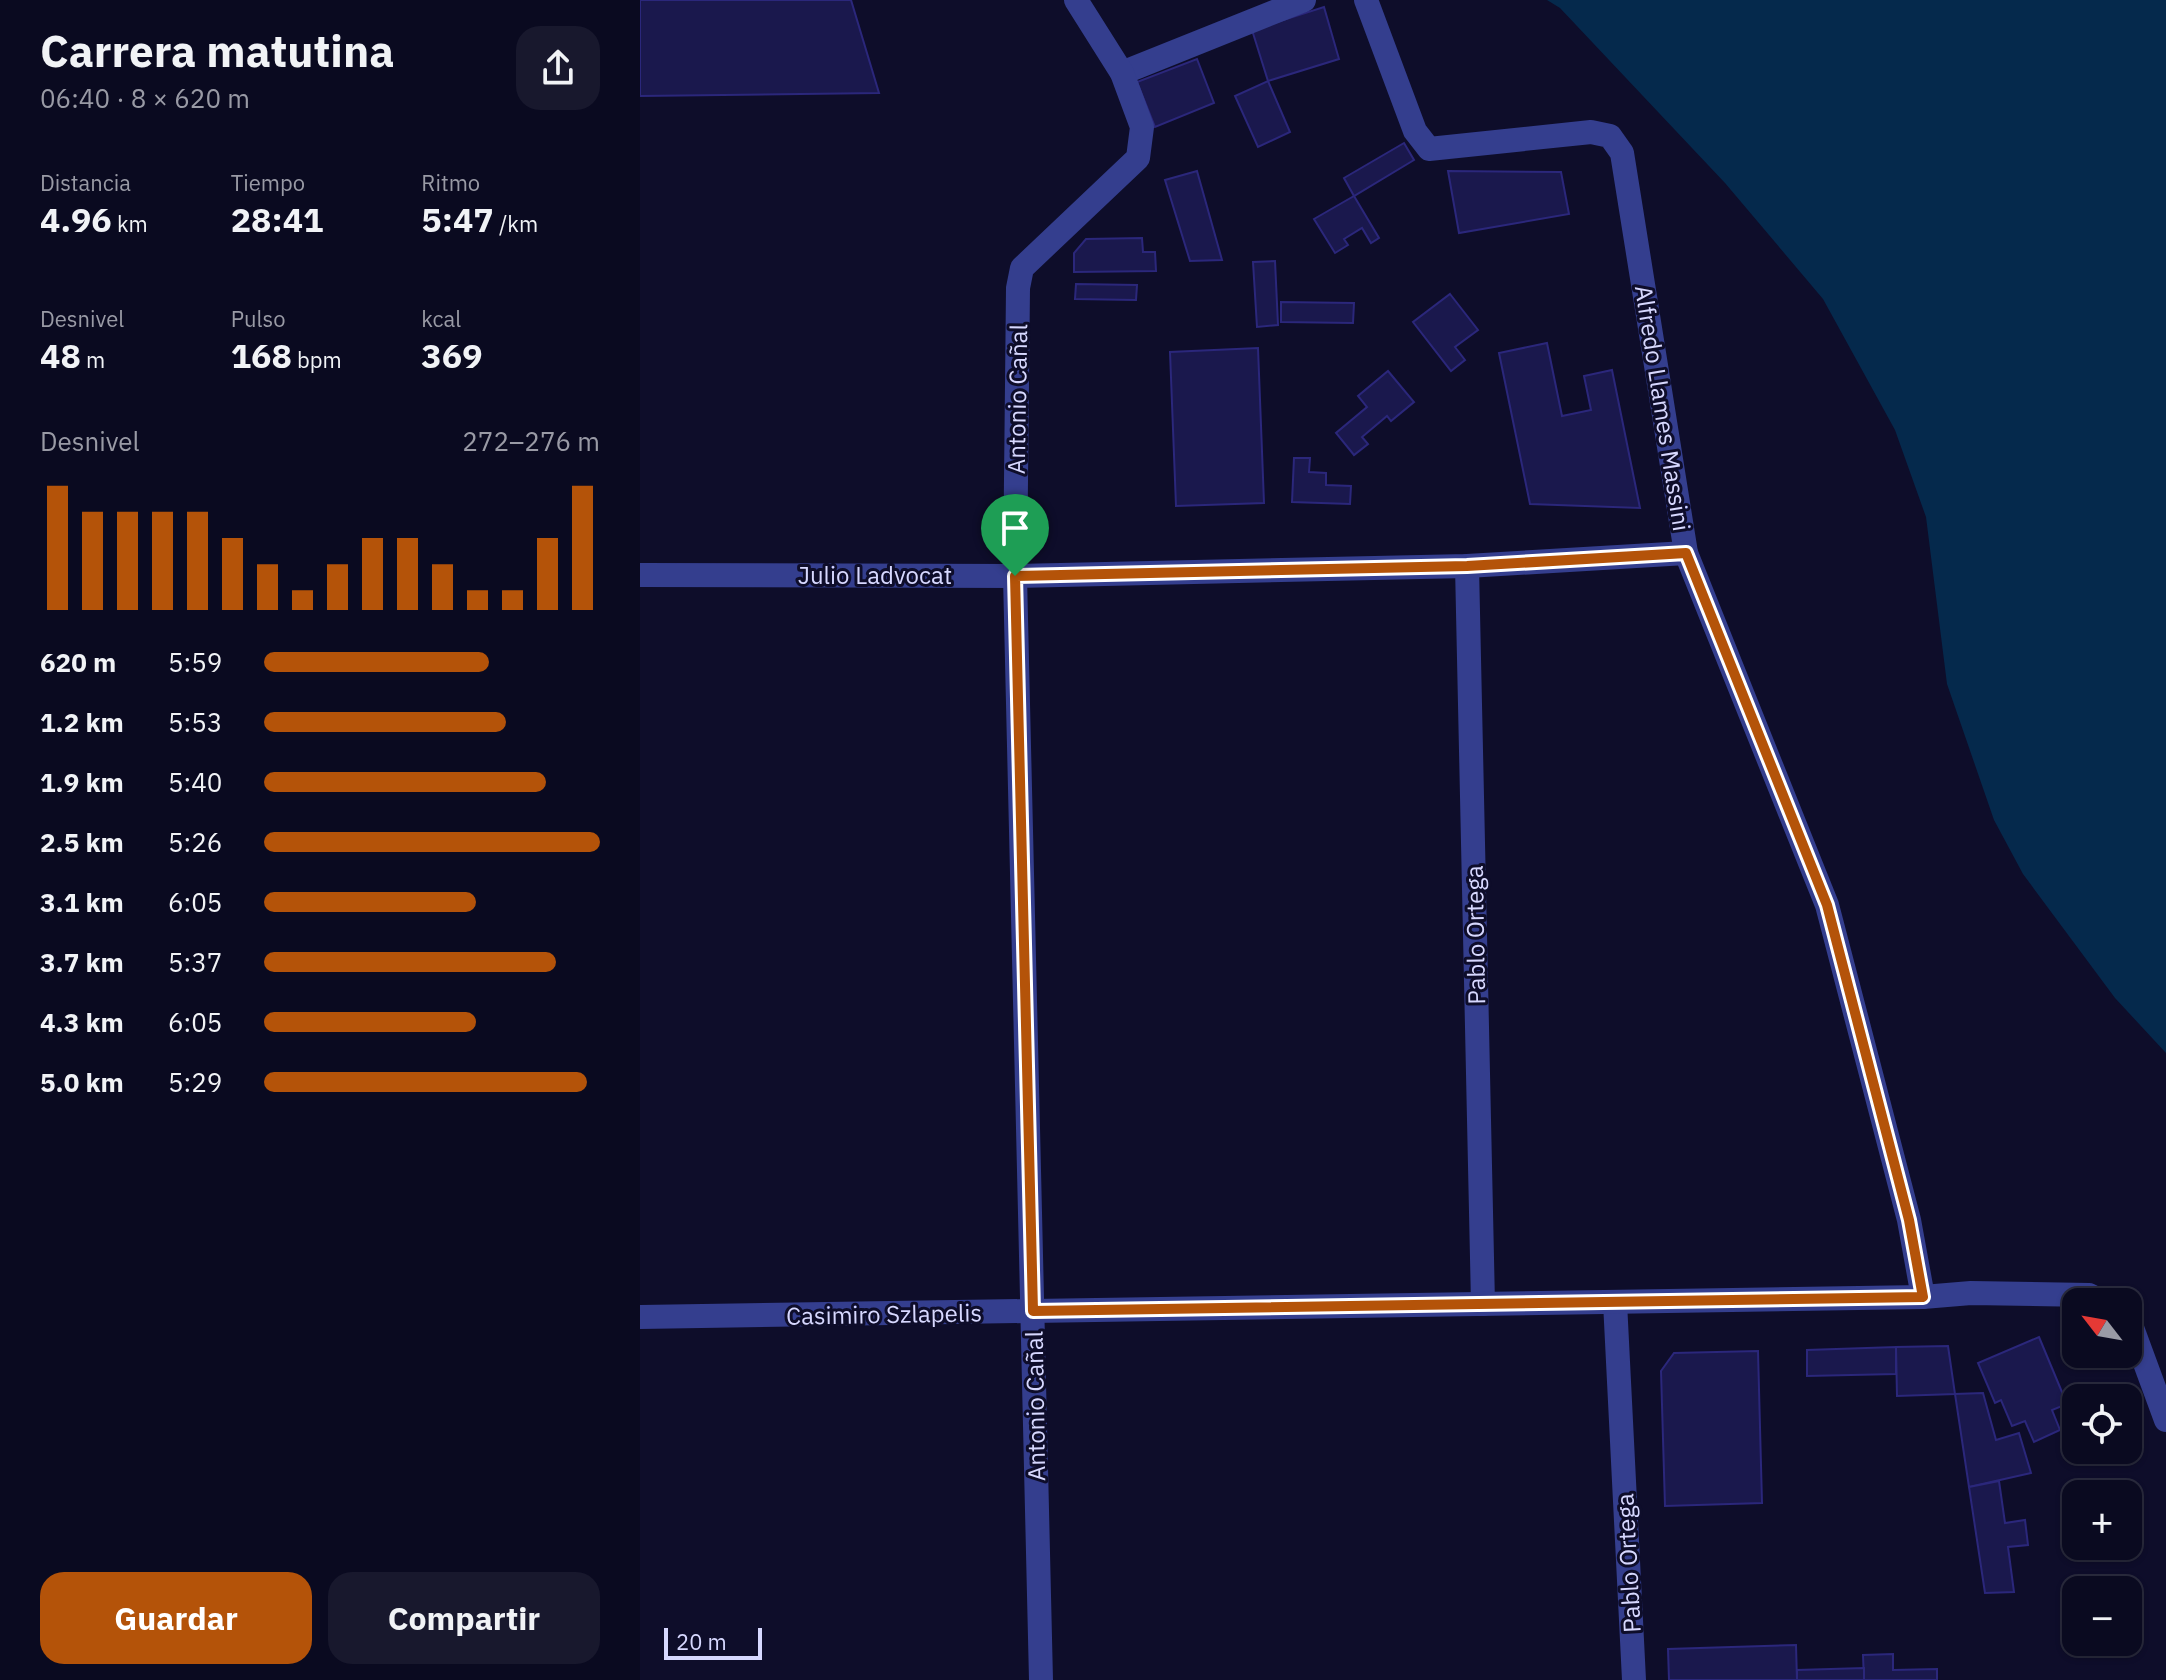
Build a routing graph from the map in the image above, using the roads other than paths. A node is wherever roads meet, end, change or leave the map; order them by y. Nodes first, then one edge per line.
1 (1076, 0) edge
2 (1304, 0) edge
3 (1366, 0) edge
4 (1122, 73) junction
5 (1686, 553) junction
6 (1467, 566) junction
7 (640, 575) edge
8 (1015, 576) junction
9 (1923, 1297) junction
10 (2062, 1297) edge
11 (1615, 1302) junction
12 (1483, 1304) junction
13 (1033, 1311) junction
14 (640, 1317) edge
15 (2142, 1352) edge
16 (2166, 1420) edge
17 (1041, 1680) edge
18 (1634, 1680) edge

1 - 4 street, Antonio Cañal
2 - 4 street
3 - 5 street, Alfredo Llames Massini
4 - 8 street, Antonio Cañal
5 - 6 street, Julio Ladvocat
5 - 9 street, Alfredo Llames Massini
6 - 8 street, Julio Ladvocat
6 - 12 street, Pablo Ortega
7 - 8 street, Julio Ladvocat
8 - 13 street, Antonio Cañal
9 - 10 street, Casimiro Szlapelis
9 - 11 street, Casimiro Szlapelis
11 - 12 street, Casimiro Szlapelis
11 - 18 street, Pablo Ortega
12 - 13 street, Casimiro Szlapelis
13 - 14 street, Casimiro Szlapelis
13 - 17 street, Antonio Cañal
15 - 16 street

